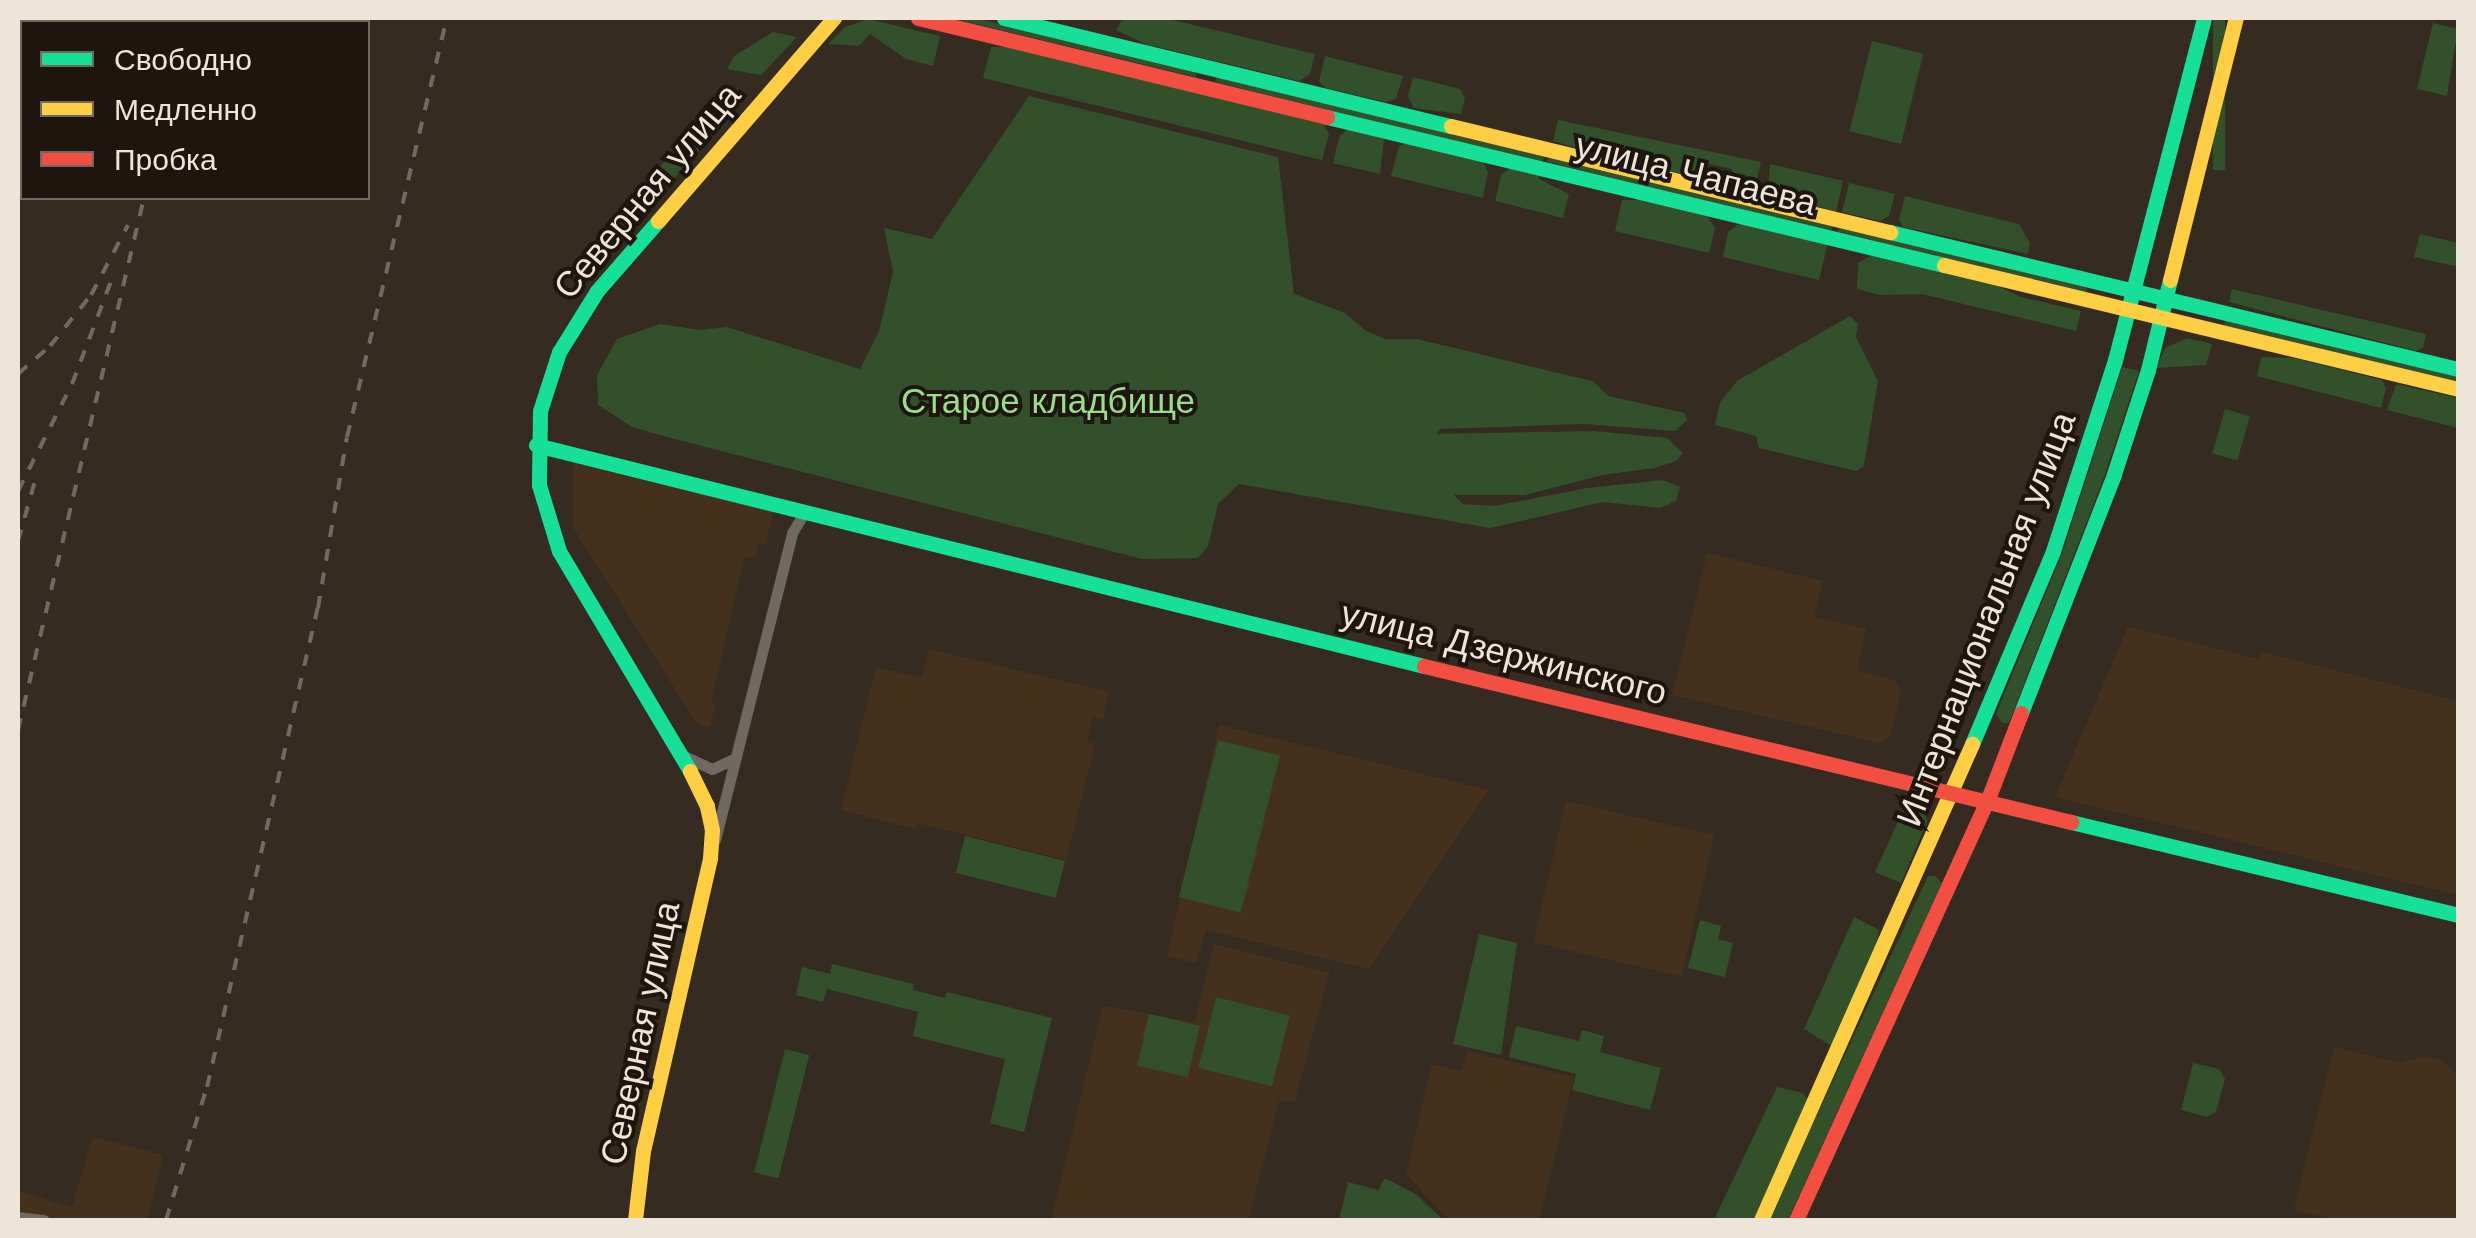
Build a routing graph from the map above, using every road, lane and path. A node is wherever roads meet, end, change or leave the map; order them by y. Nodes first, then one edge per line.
1 (817, 18) edge
2 (834, 18) edge
3 (918, 18) edge
4 (1004, 18) edge
5 (2204, 18) edge
6 (2236, 18) edge
7 (816, 39) junction
8 (1209, 67) junction
9 (1205, 86) junction
10 (2164, 177) junction
11 (2195, 185) junction
12 (2134, 289) junction
13 (2166, 297) junction
14 (2128, 311) junction
15 (2161, 318) junction
16 (2458, 369) edge
17 (2458, 390) edge
18 (536, 445) junction
19 (804, 513) junction
20 (1989, 710) junction
21 (2019, 724) junction
22 (682, 756) junction
23 (738, 756) junction
24 (1954, 791) junction
25 (1988, 799) junction
26 (710, 858) junction
27 (1918, 876) junction
28 (1948, 890) junction
29 (2458, 915) edge
30 (18, 1217) edge
31 (44, 1220) edge
32 (635, 1220) edge
33 (1761, 1220) edge
34 (1796, 1220) edge

1 - 7 main road
2 - 7 main road, Северная улица
3 - 9 main road, улица Чапаева
4 - 8 main road, улица Чапаева
5 - 10 main road, Интернациональная улица
6 - 11 main road, Интернациональная улица
7 - 18 main road, Северная улица
8 - 9 main road
8 - 12 main road, улица Чапаева
9 - 14 main road, улица Чапаева
10 - 11 main road
10 - 12 main road, Интернациональная улица
11 - 13 main road, Интернациональная улица
12 - 13 main road, улица Чапаева
12 - 14 main road, Интернациональная улица
13 - 15 main road, Интернациональная улица
13 - 16 main road, улица Чапаева
14 - 15 main road, улица Чапаева
14 - 20 main road, Интернациональная улица
15 - 17 main road, улица Чапаева
15 - 21 main road, Интернациональная улица
18 - 19 main road, улица Дзержинского
18 - 22 main road, Северная улица
19 - 23 street, Северная улица
19 - 24 main road, улица Дзержинского
20 - 21 main road
20 - 24 main road, Интернациональная улица
21 - 25 main road, Интернациональная улица
22 - 23 street
22 - 26 main road, Северная улица
23 - 26 street, Северная улица
24 - 25 main road, улица Дзержинского
24 - 27 main road, Интернациональная улица
25 - 28 main road, Интернациональная улица
25 - 29 main road, улица Дзержинского
26 - 32 main road, Северная улица
27 - 28 main road
27 - 33 main road, Интернациональная улица
28 - 34 main road, Интернациональная улица
30 - 31 street

